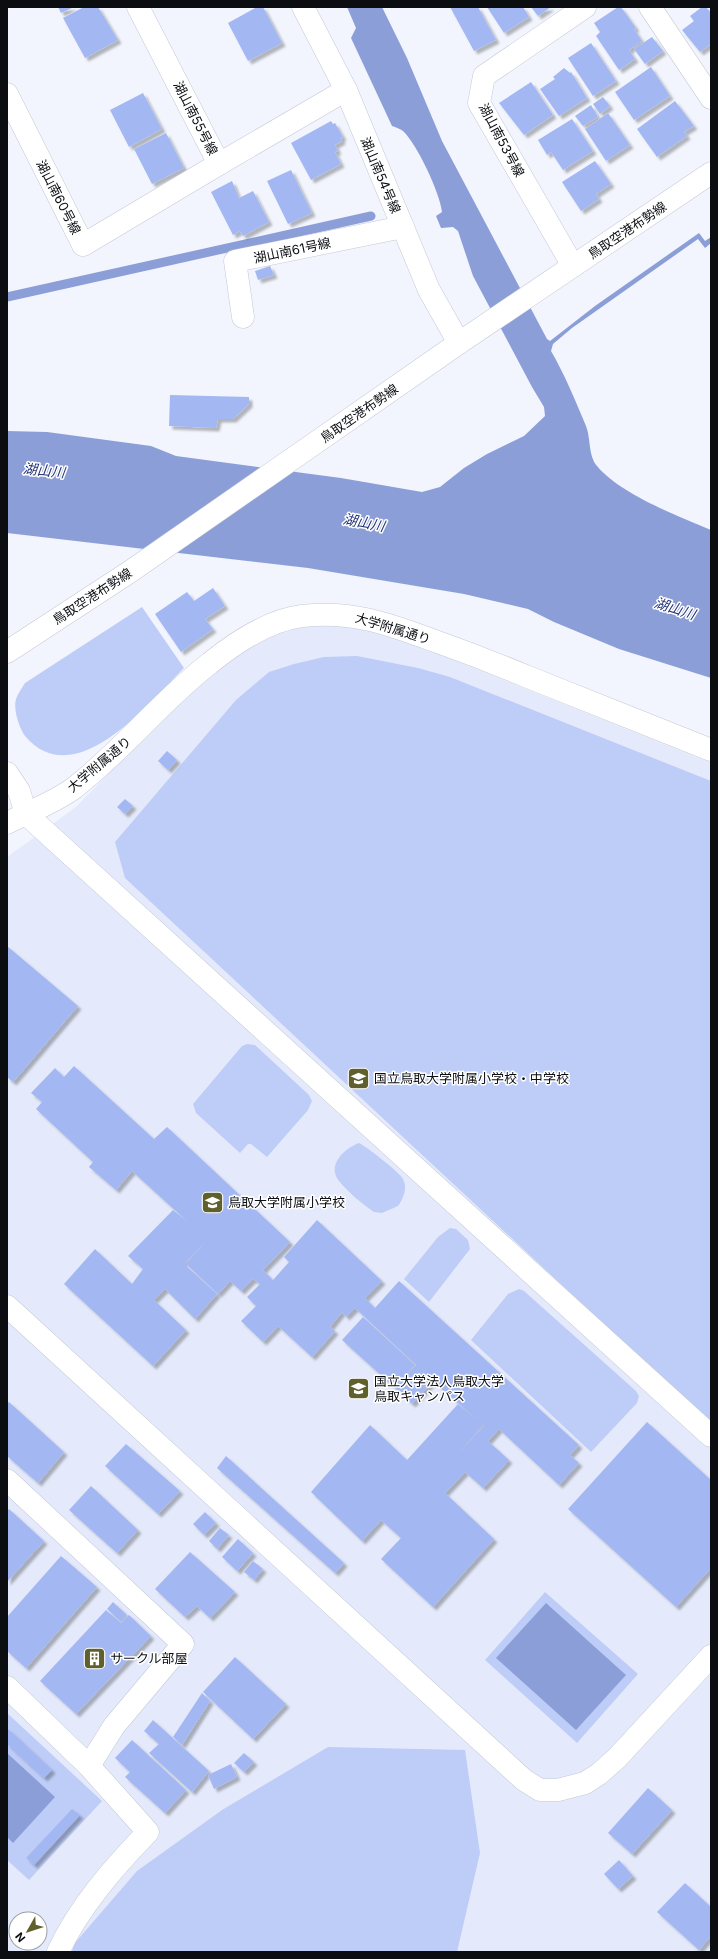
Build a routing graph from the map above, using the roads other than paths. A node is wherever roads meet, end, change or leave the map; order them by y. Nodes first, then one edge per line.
1 (138, 7) edge
2 (303, 7) edge
3 (585, 7) edge
4 (650, 7) edge
5 (346, 90) junction
6 (7, 94) edge
7 (711, 98) edge
8 (219, 164) junction
9 (711, 173) edge
10 (403, 227) junction
11 (573, 266) junction
12 (243, 317) dead end
13 (464, 340) junction
14 (7, 652) edge
15 (711, 750) edge
16 (7, 773) edge
17 (16, 819) edge
18 (7, 1306) edge
19 (711, 1436) edge
20 (7, 1480) edge
21 (711, 1656) edge
22 (7, 1687) edge
23 (89, 1766) junction
24 (58, 1952) edge

1 - 8 street, 湖山南55号線
2 - 5 street, 湖山南54号線
3 - 11 street, 湖山南53号線
4 - 7 street
5 - 8 street, 湖山南55号線
5 - 10 street, 湖山南54号線
6 - 8 street, 湖山南60号線
9 - 11 street, 鳥取空港布勢線
10 - 12 street, 湖山南61号線
10 - 13 street, 湖山南54号線
11 - 13 street, 鳥取空港布勢線
13 - 14 street, 鳥取空港布勢線
15 - 17 street, 大学附属通り
16 - 17 street
17 - 19 street
18 - 21 street
20 - 23 street
22 - 23 street
23 - 24 street

